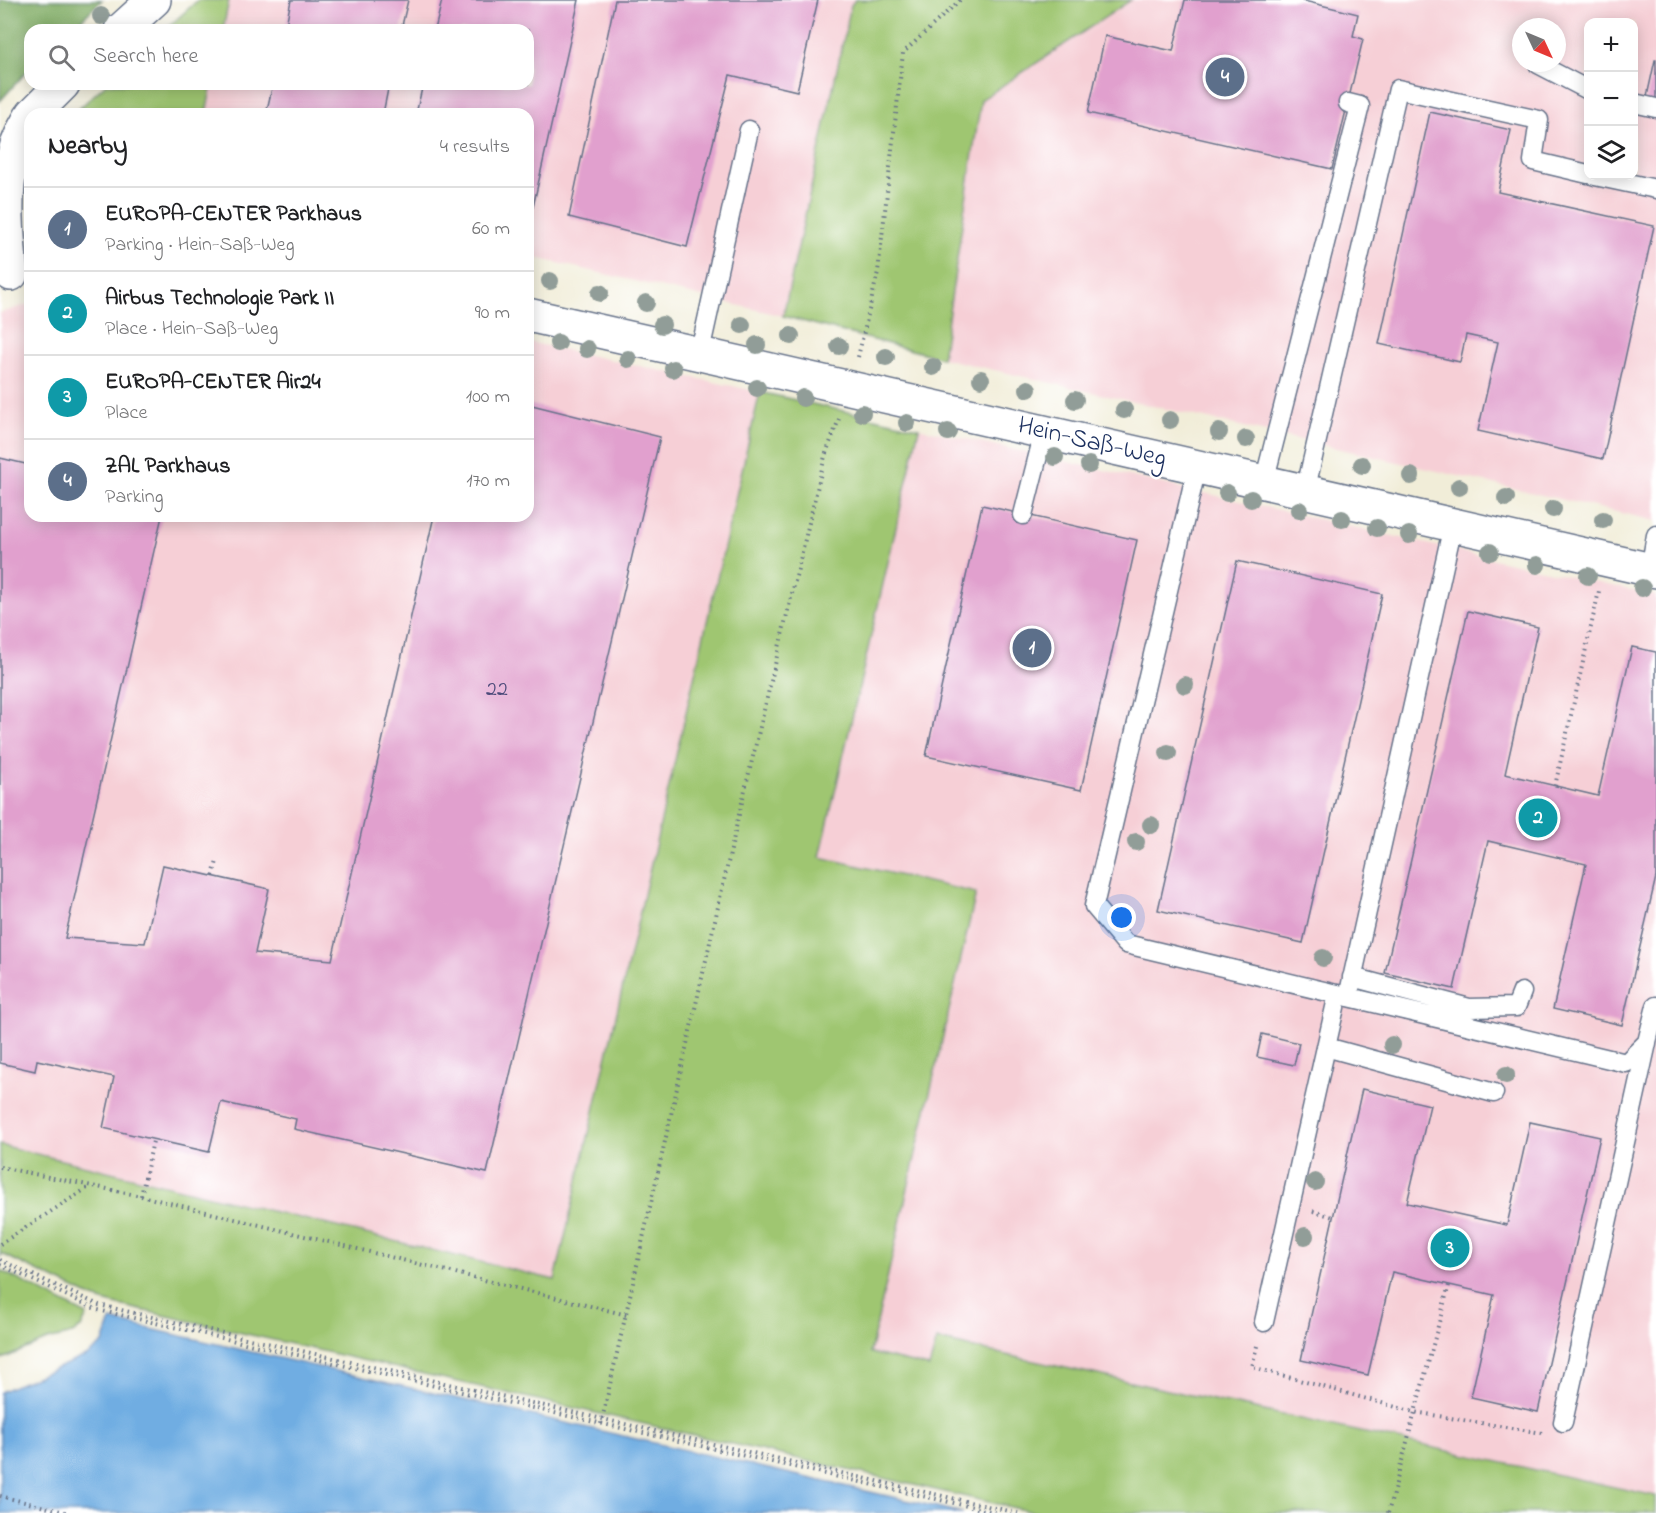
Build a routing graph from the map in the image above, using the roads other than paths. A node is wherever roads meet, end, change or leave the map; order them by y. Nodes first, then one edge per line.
1 (154, 0) edge
2 (128, 24) edge
3 (1553, 72) edge
4 (1584, 88) edge
5 (57, 90) edge
6 (1348, 103) dead end
7 (1638, 104) edge
8 (39, 108) edge
9 (1656, 108) edge
10 (24, 128) edge
11 (749, 130) dead end
12 (1584, 173) edge
13 (1614, 180) edge
14 (1656, 189) edge
15 (14, 274) edge
16 (534, 316) edge
17 (699, 356) junction
18 (1044, 432) junction
19 (1197, 467) junction
20 (1264, 482) junction
21 (1305, 492) junction
22 (1023, 515) dead end
23 (1453, 525) junction
24 (1656, 535) edge
25 (1653, 570) edge
26 (1352, 977) junction
27 (1522, 992) dead end
28 (1343, 995) junction
29 (1656, 1006) edge
30 (1647, 1042) junction
31 (1326, 1047) junction
32 (1494, 1094) dead end
33 (1264, 1322) road end
34 (1563, 1422) road end

1 - 2 street
3 - 4 lane
5 - 8 street
6 - 20 lane
7 - 9 lane
10 - 15 street
11 - 17 lane
12 - 21 lane
13 - 14 lane
16 - 17 street, Hein-Saß-Weg
17 - 18 street, Hein-Saß-Weg
18 - 19 street, Hein-Saß-Weg
18 - 22 lane
19 - 20 street, Hein-Saß-Weg
19 - 28 lane
20 - 21 street, Hein-Saß-Weg
21 - 23 street, Hein-Saß-Weg
23 - 25 street, Hein-Saß-Weg
23 - 26 lane
24 - 25 lane
26 - 27 lane
26 - 28 lane
28 - 30 lane
28 - 31 lane
29 - 30 lane
30 - 34 lane
31 - 32 lane
31 - 33 lane

